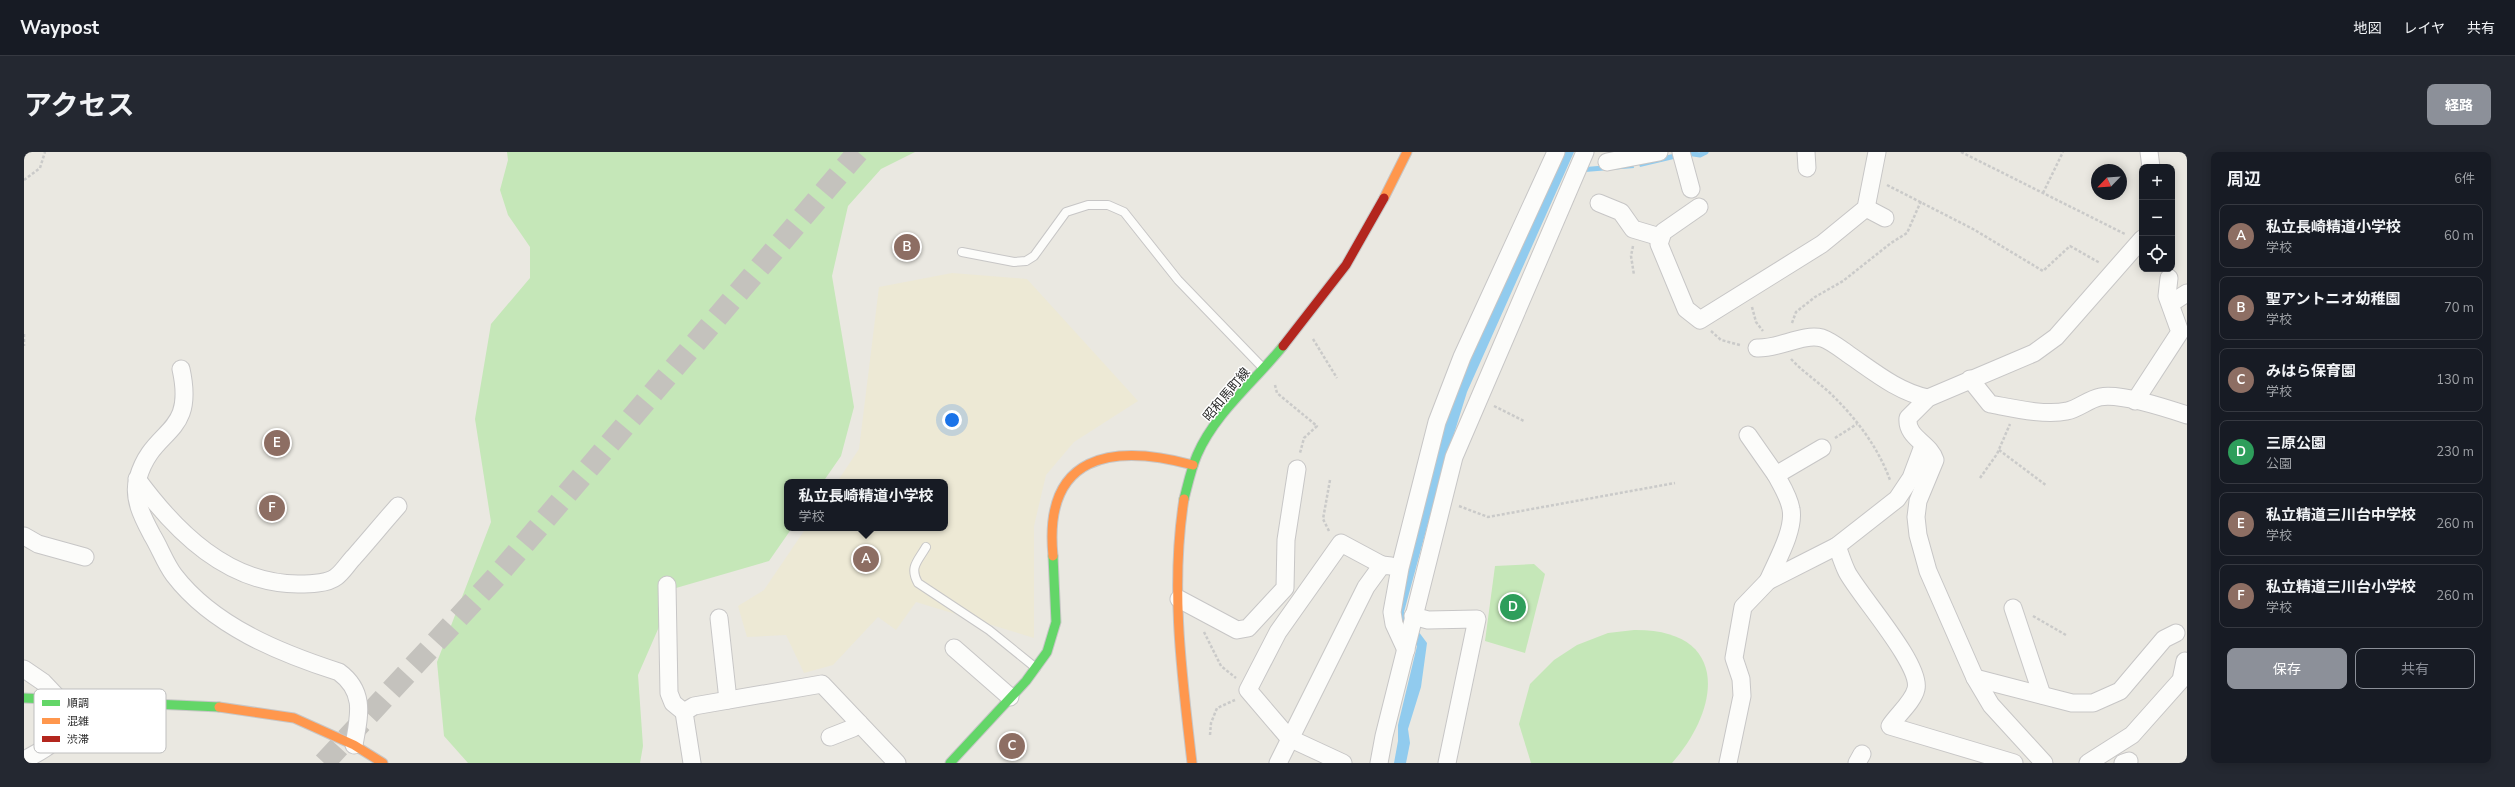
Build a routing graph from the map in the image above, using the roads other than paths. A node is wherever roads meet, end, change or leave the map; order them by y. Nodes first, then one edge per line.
1 (1407, 152) edge
2 (1556, 152) edge
3 (1566, 152) edge
4 (1659, 152) edge
5 (1681, 152) edge
6 (1877, 152) edge
7 (2149, 152) edge
8 (1583, 156) edge
9 (1607, 162) dead end
10 (2151, 164) edge
11 (1691, 189) dead end
12 (1599, 204) dead end
13 (1699, 207) dead end
14 (1866, 208) junction
15 (1884, 218) dead end
16 (1660, 237) junction
17 (2139, 243) edge
18 (962, 252) dead end
19 (2169, 273) edge
20 (2182, 297) edge
21 (2187, 325) edge
22 (1761, 341) road end
23 (1266, 367) junction
24 (181, 369) dead end
25 (1970, 380) junction
26 (1928, 398) junction
27 (2134, 401) junction
28 (2187, 415) edge
29 (1748, 435) dead end
30 (1923, 446) junction
31 (1822, 448) road end
32 (1299, 464) road end
33 (1193, 466) junction
34 (1776, 475) junction
35 (137, 479) junction
36 (398, 506) dead end
37 (24, 536) edge
38 (1837, 546) junction
39 (926, 547) dead end
40 (86, 557) dead end
41 (1382, 565) junction
42 (1400, 568) junction
43 (1768, 581) junction
44 (667, 585) dead end
45 (1179, 599) junction
46 (2013, 608) road end
47 (1413, 617) junction
48 (719, 618) dead end
49 (2176, 633) dead end
50 (1406, 644) junction
51 (954, 648) dead end
52 (2185, 661) dead end
53 (24, 668) edge
54 (1036, 669) junction
55 (1975, 678) junction
56 (52, 689) edge
57 (2042, 694) junction
58 (1010, 697) junction
59 (24, 698) edge
60 (34, 699) edge
61 (728, 700) junction
62 (166, 705) edge
63 (684, 712) junction
64 (859, 723) junction
65 (830, 737) dead end
66 (1289, 738) junction
67 (354, 745) junction
68 (38, 753) edge
69 (24, 760) edge
70 (383, 763) edge
71 (692, 763) edge
72 (897, 763) edge
73 (950, 763) edge
74 (1192, 763) edge
75 (1278, 763) edge
76 (1343, 763) edge
77 (1379, 763) edge
78 (1447, 763) edge
79 (1728, 763) edge
80 (2014, 763) edge
81 (2044, 763) edge
82 (2088, 763) edge

1 - 23 street, 昭和馬町線
2 - 42 street
3 - 8 street
4 - 9 street
5 - 11 street
6 - 14 street
7 - 10 street
8 - 47 street
12 - 16 street
13 - 16 street
14 - 15 street
14 - 16 street
17 - 25 street
18 - 23 lane
19 - 20 street
19 - 27 street
20 - 21 street
22 - 26 street
23 - 33 street, 昭和馬町線
24 - 35 street
25 - 26 street
25 - 27 street
26 - 30 street
27 - 28 street
29 - 34 street
30 - 38 street
30 - 55 street
31 - 34 street
32 - 45 street
33 - 45 street, 昭和馬町線
33 - 54 street
34 - 43 street
35 - 36 street
35 - 67 street
37 - 40 street
38 - 43 street
38 - 80 street
39 - 54 lane
41 - 42 street
41 - 66 street
41 - 66 street
42 - 50 street
43 - 79 street
44 - 63 street
45 - 74 street, 昭和馬町線
46 - 57 street
47 - 50 street
47 - 78 street
48 - 61 street
49 - 57 street
50 - 77 street
51 - 58 street
52 - 82 street
53 - 56 street
54 - 58 street
55 - 57 street
55 - 81 street
58 - 73 street
59 - 60 street
61 - 63 street
61 - 64 street
62 - 67 street
63 - 71 street
64 - 65 street
64 - 72 street
66 - 75 street
66 - 76 street
67 - 70 street
68 - 69 street

